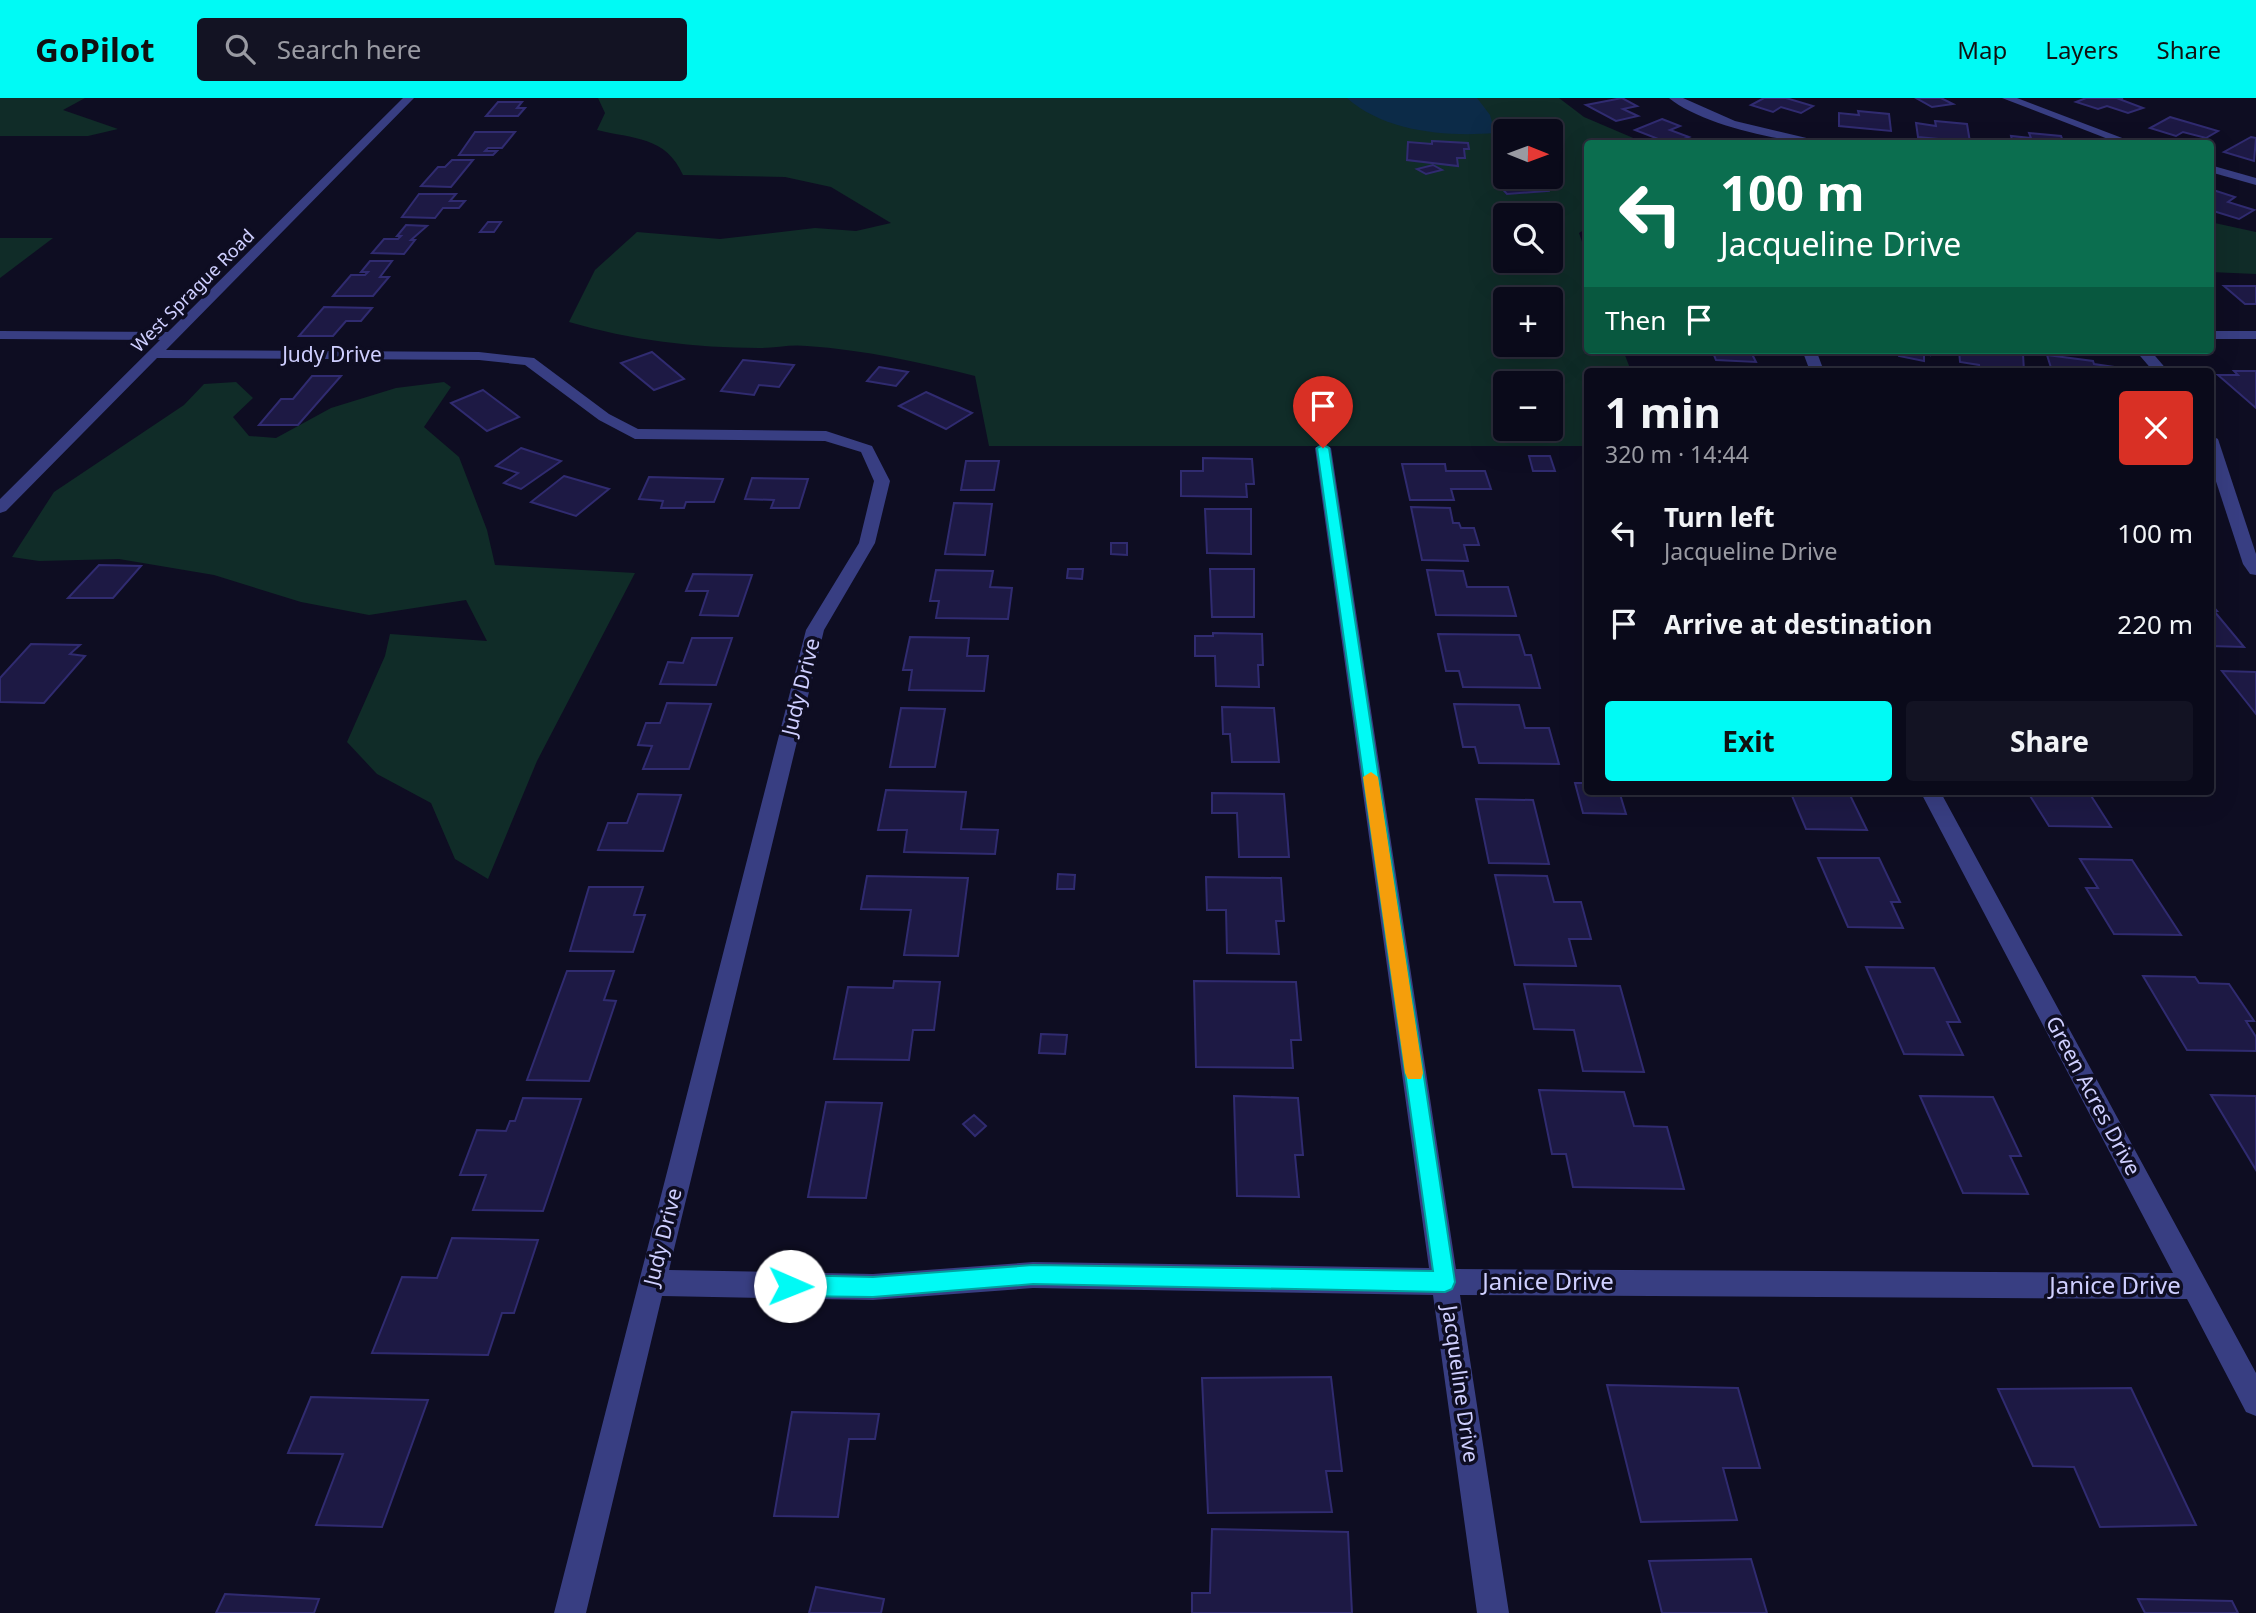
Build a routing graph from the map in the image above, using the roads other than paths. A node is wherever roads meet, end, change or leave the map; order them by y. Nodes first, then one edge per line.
1 (409, 98) edge
2 (1674, 98) edge
3 (2007, 98) edge
4 (1808, 140) edge
5 (2122, 140) edge
6 (2214, 170) edge
7 (2256, 182) edge
8 (0, 335) edge
9 (2214, 335) edge
10 (2256, 335) edge
11 (172, 336) junction
12 (155, 354) junction
13 (2146, 354) edge
14 (2158, 368) edge
15 (1323, 448) dead end
16 (2214, 452) edge
17 (0, 508) edge
18 (2256, 570) edge
19 (1932, 795) edge
20 (1445, 1282) junction
21 (651, 1283) junction
22 (2194, 1286) junction
23 (2256, 1402) edge
24 (570, 1613) edge
25 (1493, 1613) edge

1 - 11 street, West Sprague Road
2 - 4 street
3 - 5 street
6 - 7 street
8 - 11 street
9 - 10 street
11 - 12 street, West Sprague Road
12 - 17 street, West Sprague Road
12 - 21 street, Judy Drive
13 - 14 street
15 - 20 street, Jacqueline Drive
16 - 18 street
19 - 22 street, Green Acres Drive
20 - 21 street, Janice Drive
20 - 22 street, Janice Drive
20 - 25 street, Jacqueline Drive
21 - 24 street, Judy Drive
22 - 23 street, Green Acres Drive

